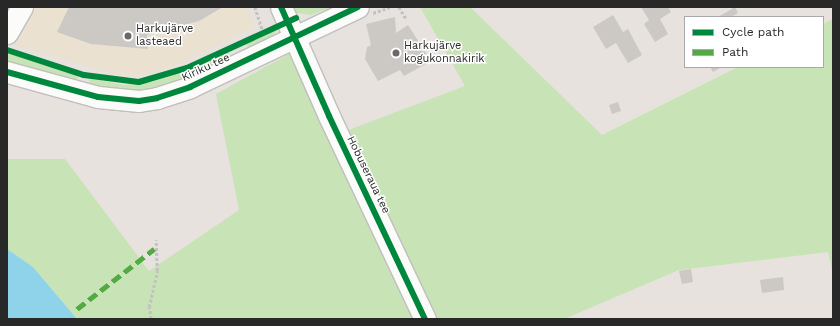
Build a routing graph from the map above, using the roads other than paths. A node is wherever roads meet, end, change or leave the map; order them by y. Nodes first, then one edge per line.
1 (22, 7) edge
2 (358, 7) edge
3 (288, 22) edge
4 (7, 33) edge
5 (7, 72) edge
6 (426, 319) edge

1 - 4 street
2 - 3 street, Kiriku tee
3 - 5 street, Kiriku tee
3 - 6 street, Hobuseraua tee

